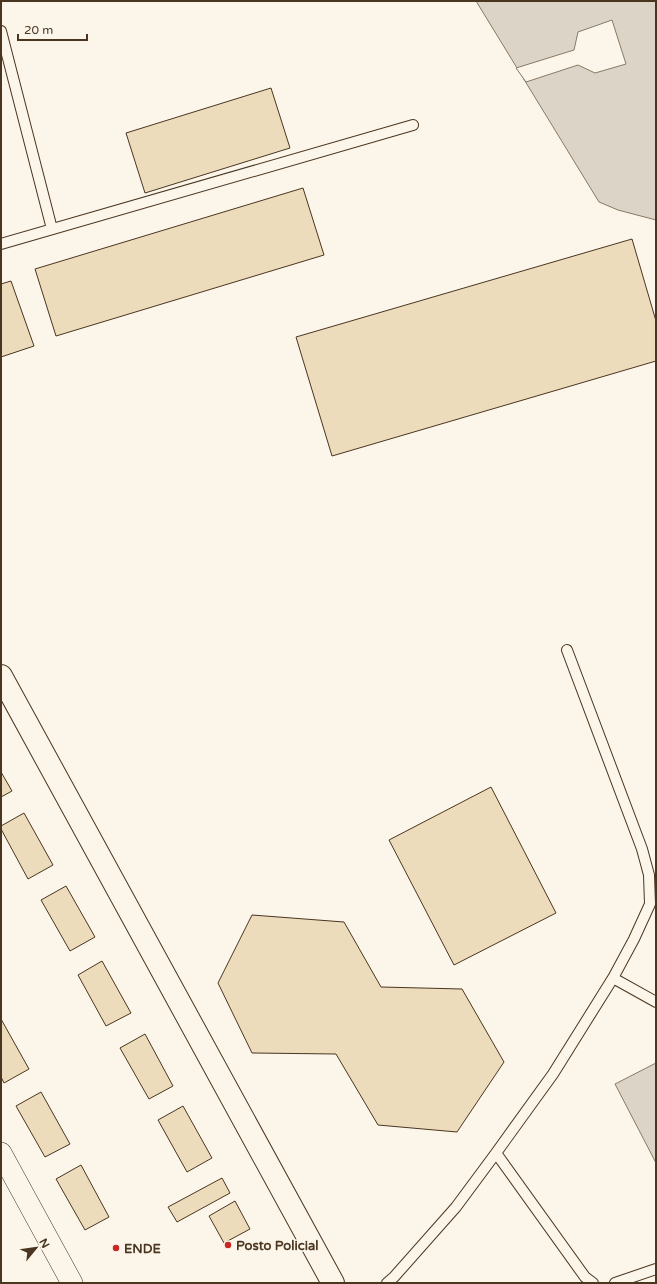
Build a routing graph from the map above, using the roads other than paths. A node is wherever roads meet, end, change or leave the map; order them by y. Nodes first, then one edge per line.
1 (1, 31) edge
2 (413, 125) dead end
3 (52, 230) junction
4 (1, 244) edge
5 (567, 650) dead end
6 (1, 676) edge
7 (613, 978) junction
8 (656, 1002) edge
9 (1, 1153) edge
10 (496, 1153) junction
11 (656, 1270) edge
12 (72, 1283) edge
13 (333, 1283) edge
14 (387, 1283) edge
15 (593, 1283) edge
16 (616, 1283) edge

1 - 3 lane
2 - 3 lane
3 - 4 lane
5 - 7 lane
6 - 13 street
7 - 8 lane
7 - 10 lane
9 - 12 street
10 - 14 lane
10 - 15 lane
11 - 16 lane

